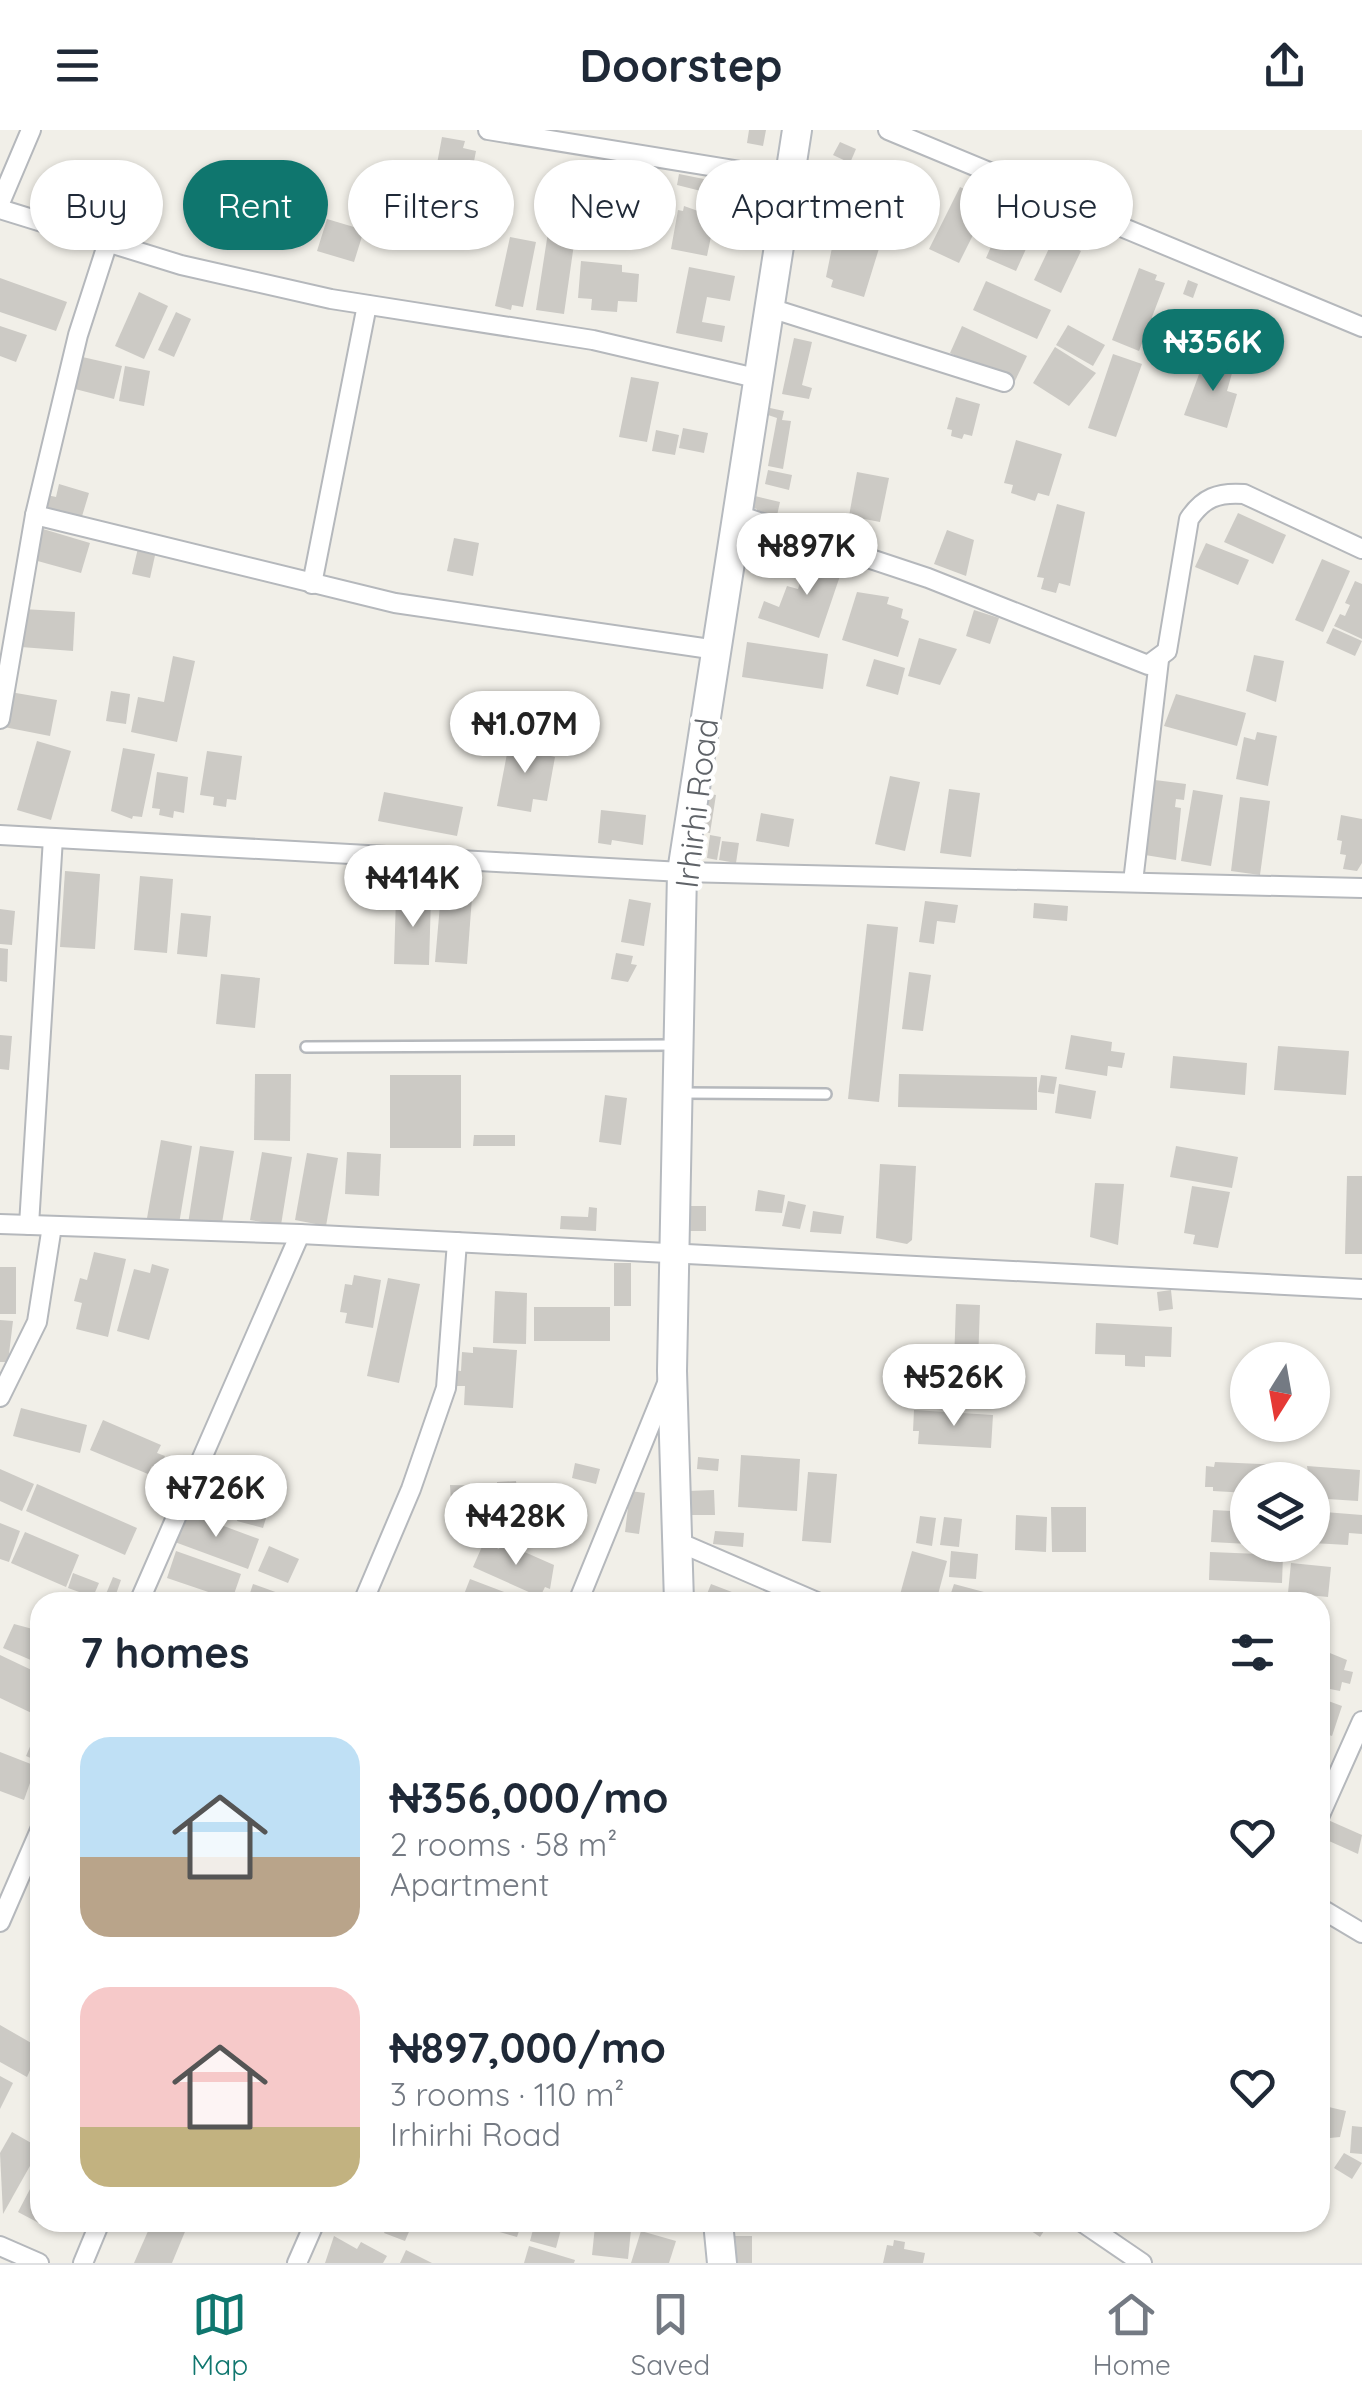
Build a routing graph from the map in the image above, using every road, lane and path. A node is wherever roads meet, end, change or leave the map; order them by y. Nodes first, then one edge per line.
1 (31, 130) edge
2 (488, 130) edge
3 (797, 130) edge
4 (888, 130) edge
5 (793, 160) edge
6 (696, 164) edge
7 (0, 206) edge
8 (30, 216) edge
9 (105, 250) edge
10 (133, 250) edge
11 (779, 250) edge
12 (367, 306) junction
13 (770, 308) junction
14 (1362, 327) edge
15 (760, 379) junction
16 (1004, 382) dead end
17 (738, 515) junction
18 (36, 516) junction
19 (1362, 548) edge
20 (312, 584) junction
21 (717, 650) junction
22 (1160, 660) junction
23 (0, 718) edge
24 (0, 835) edge
25 (53, 838) junction
26 (682, 872) junction
27 (1133, 882) junction
28 (1362, 888) edge
29 (681, 1045) junction
30 (306, 1047) dead end
31 (680, 1094) junction
32 (826, 1094) dead end
33 (0, 1224) edge
34 (29, 1225) junction
35 (52, 1226) junction
36 (300, 1234) junction
37 (456, 1242) junction
38 (677, 1252) junction
39 (1362, 1289) edge
40 (672, 1371) junction
41 (0, 1397) edge
42 (676, 1542) junction
43 (143, 1592) edge
44 (367, 1592) edge
45 (582, 1592) edge
46 (678, 1592) edge
47 (794, 1592) edge
48 (1362, 1721) edge
49 (1330, 1793) edge
50 (30, 1853) edge
51 (1330, 1914) edge
52 (0, 1922) edge
53 (1362, 1933) edge
54 (96, 2232) edge
55 (310, 2232) edge
56 (719, 2232) edge
57 (1097, 2232) edge
58 (0, 2246) edge
59 (39, 2263) edge
60 (83, 2263) edge
61 (297, 2263) edge
62 (722, 2263) edge
63 (1142, 2263) edge

1 - 7 street
2 - 6 street
3 - 5 street, Irhirhi Road
4 - 14 street
7 - 8 street
9 - 18 street
10 - 12 street
11 - 13 street, Irhirhi Road
12 - 15 street
12 - 20 street
13 - 15 street, Irhirhi Road
13 - 16 street
15 - 17 street, Irhirhi Road
17 - 21 street, Irhirhi Road
17 - 22 street
18 - 20 street
18 - 23 street
19 - 22 street
20 - 21 street
21 - 26 street, Irhirhi Road
22 - 27 street
24 - 25 street
25 - 26 street
25 - 34 street
26 - 27 street
26 - 29 street, Irhirhi Road
27 - 28 street
29 - 30 lane
29 - 31 street, Irhirhi Road
31 - 32 lane
31 - 38 street, Irhirhi Road
33 - 34 street
34 - 35 street
35 - 36 street
35 - 41 street
36 - 37 street
36 - 43 street
37 - 38 street
37 - 44 street
38 - 39 street
38 - 40 street, Irhirhi Road
40 - 42 street, Irhirhi Road
40 - 45 street
42 - 46 street, Irhirhi Road
42 - 47 street
48 - 49 street
50 - 52 street
51 - 53 street
54 - 60 street
55 - 61 street
56 - 62 street
57 - 63 street
58 - 59 street

